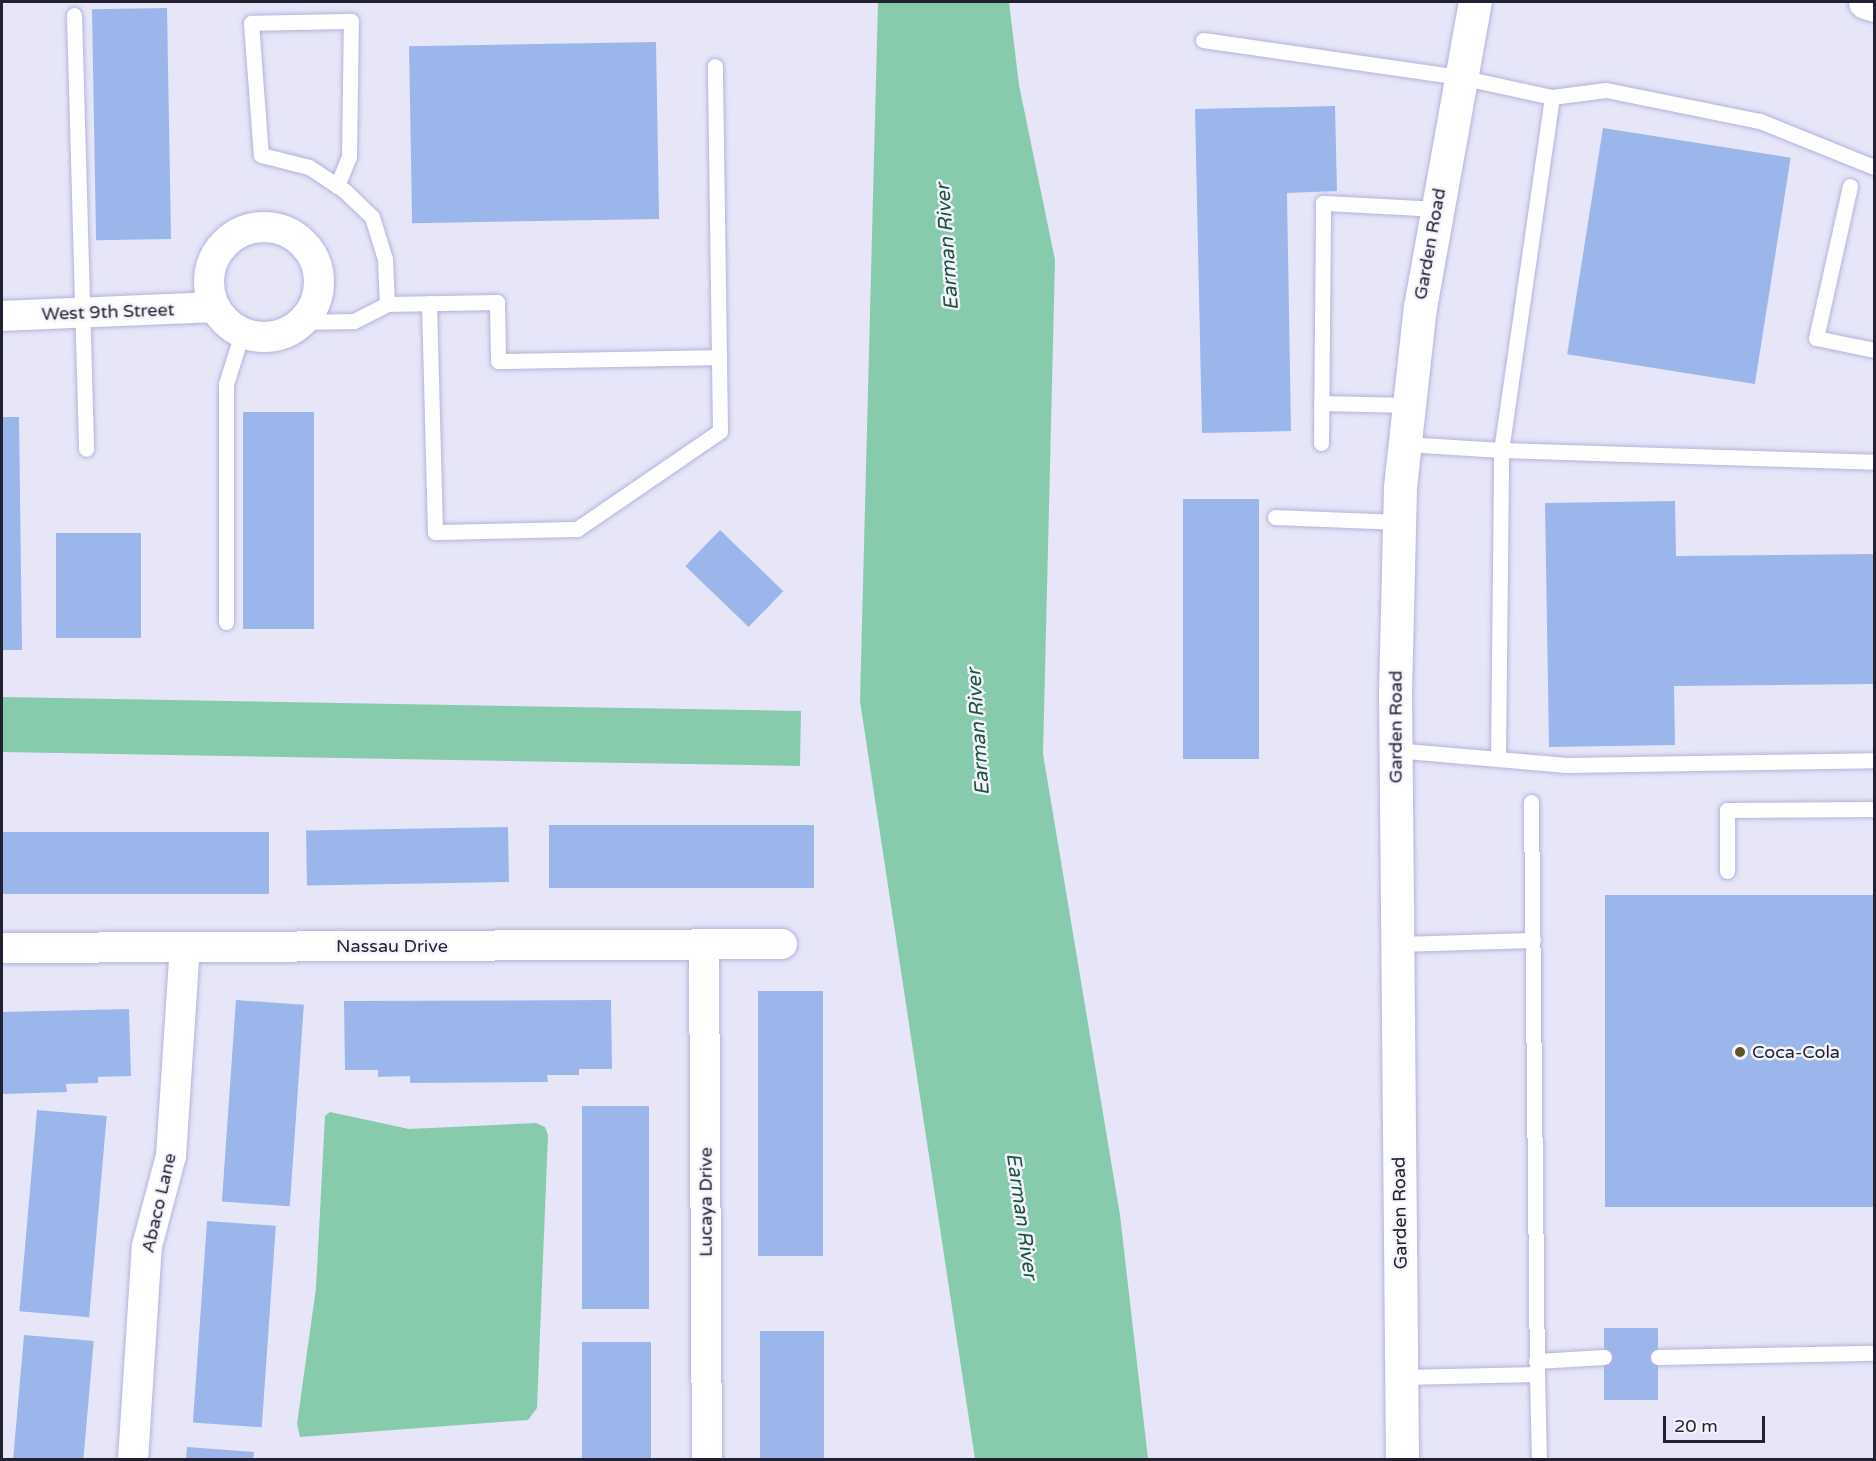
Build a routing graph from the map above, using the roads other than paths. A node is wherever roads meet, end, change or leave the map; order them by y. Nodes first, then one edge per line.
1 (1474, 2) edge
2 (1865, 2) edge
3 (1875, 5) edge
4 (74, 15) dead end
5 (1203, 40) dead end
6 (715, 66) dead end
7 (1461, 77) junction
8 (1552, 97) junction
9 (1875, 167) edge
10 (337, 186) junction
11 (1850, 186) dead end
12 (1436, 209) junction
13 (429, 303) junction
14 (387, 304) junction
15 (214, 307) junction
16 (80, 314) junction
17 (2, 316) edge
18 (304, 322) junction
19 (242, 333) junction
20 (1875, 350) edge
21 (719, 357) junction
22 (1321, 403) junction
23 (1409, 405) junction
24 (1321, 443) dead end
25 (1405, 444) junction
26 (86, 449) dead end
27 (1501, 450) junction
28 (1875, 462) edge
29 (1275, 517) dead end
30 (1399, 522) junction
31 (226, 622) dead end
32 (1395, 750) junction
33 (1498, 757) junction
34 (1875, 760) edge
35 (1531, 802) dead end
36 (1875, 809) edge
37 (1727, 871) dead end
38 (1533, 940) junction
39 (782, 944) dead end
40 (1398, 944) junction
41 (704, 945) junction
42 (184, 947) junction
43 (2, 948) edge
44 (1875, 1353) edge
45 (1604, 1357) dead end
46 (1658, 1357) dead end
47 (1536, 1368) junction
48 (1402, 1377) junction
49 (133, 1460) edge
50 (707, 1460) edge
51 (1402, 1460) edge
52 (1539, 1460) edge

1 - 7 street, Garden Road
2 - 3 street
4 - 16 lane
5 - 7 lane
6 - 21 lane
7 - 8 lane
7 - 12 street, Garden Road
8 - 9 lane
8 - 27 lane
10 - 10 lane
10 - 14 lane
11 - 20 lane
12 - 22 lane
12 - 23 street, Garden Road
13 - 14 lane
13 - 21 lane
13 - 21 lane
14 - 18 lane
15 - 16 street, West 9th Street
15 - 18 street
15 - 19 street
16 - 17 street, West 9th Street
16 - 26 lane
18 - 19 street
19 - 31 lane
22 - 23 lane
22 - 24 lane
23 - 25 street, Garden Road
25 - 27 lane
25 - 30 street, Garden Road
27 - 28 lane
27 - 33 lane
29 - 30 lane
30 - 32 street, Garden Road
32 - 33 lane
32 - 40 street, Garden Road
33 - 34 lane
35 - 38 lane
36 - 37 lane
38 - 40 lane
38 - 47 lane
39 - 41 street, Nassau Drive
40 - 48 street, Garden Road
41 - 42 street, Nassau Drive
41 - 50 street, Lucaya Drive
42 - 43 street, Nassau Drive
42 - 49 street, Abaco Lane
44 - 46 lane
45 - 47 lane
47 - 48 lane
47 - 52 lane
48 - 51 street, Garden Road

